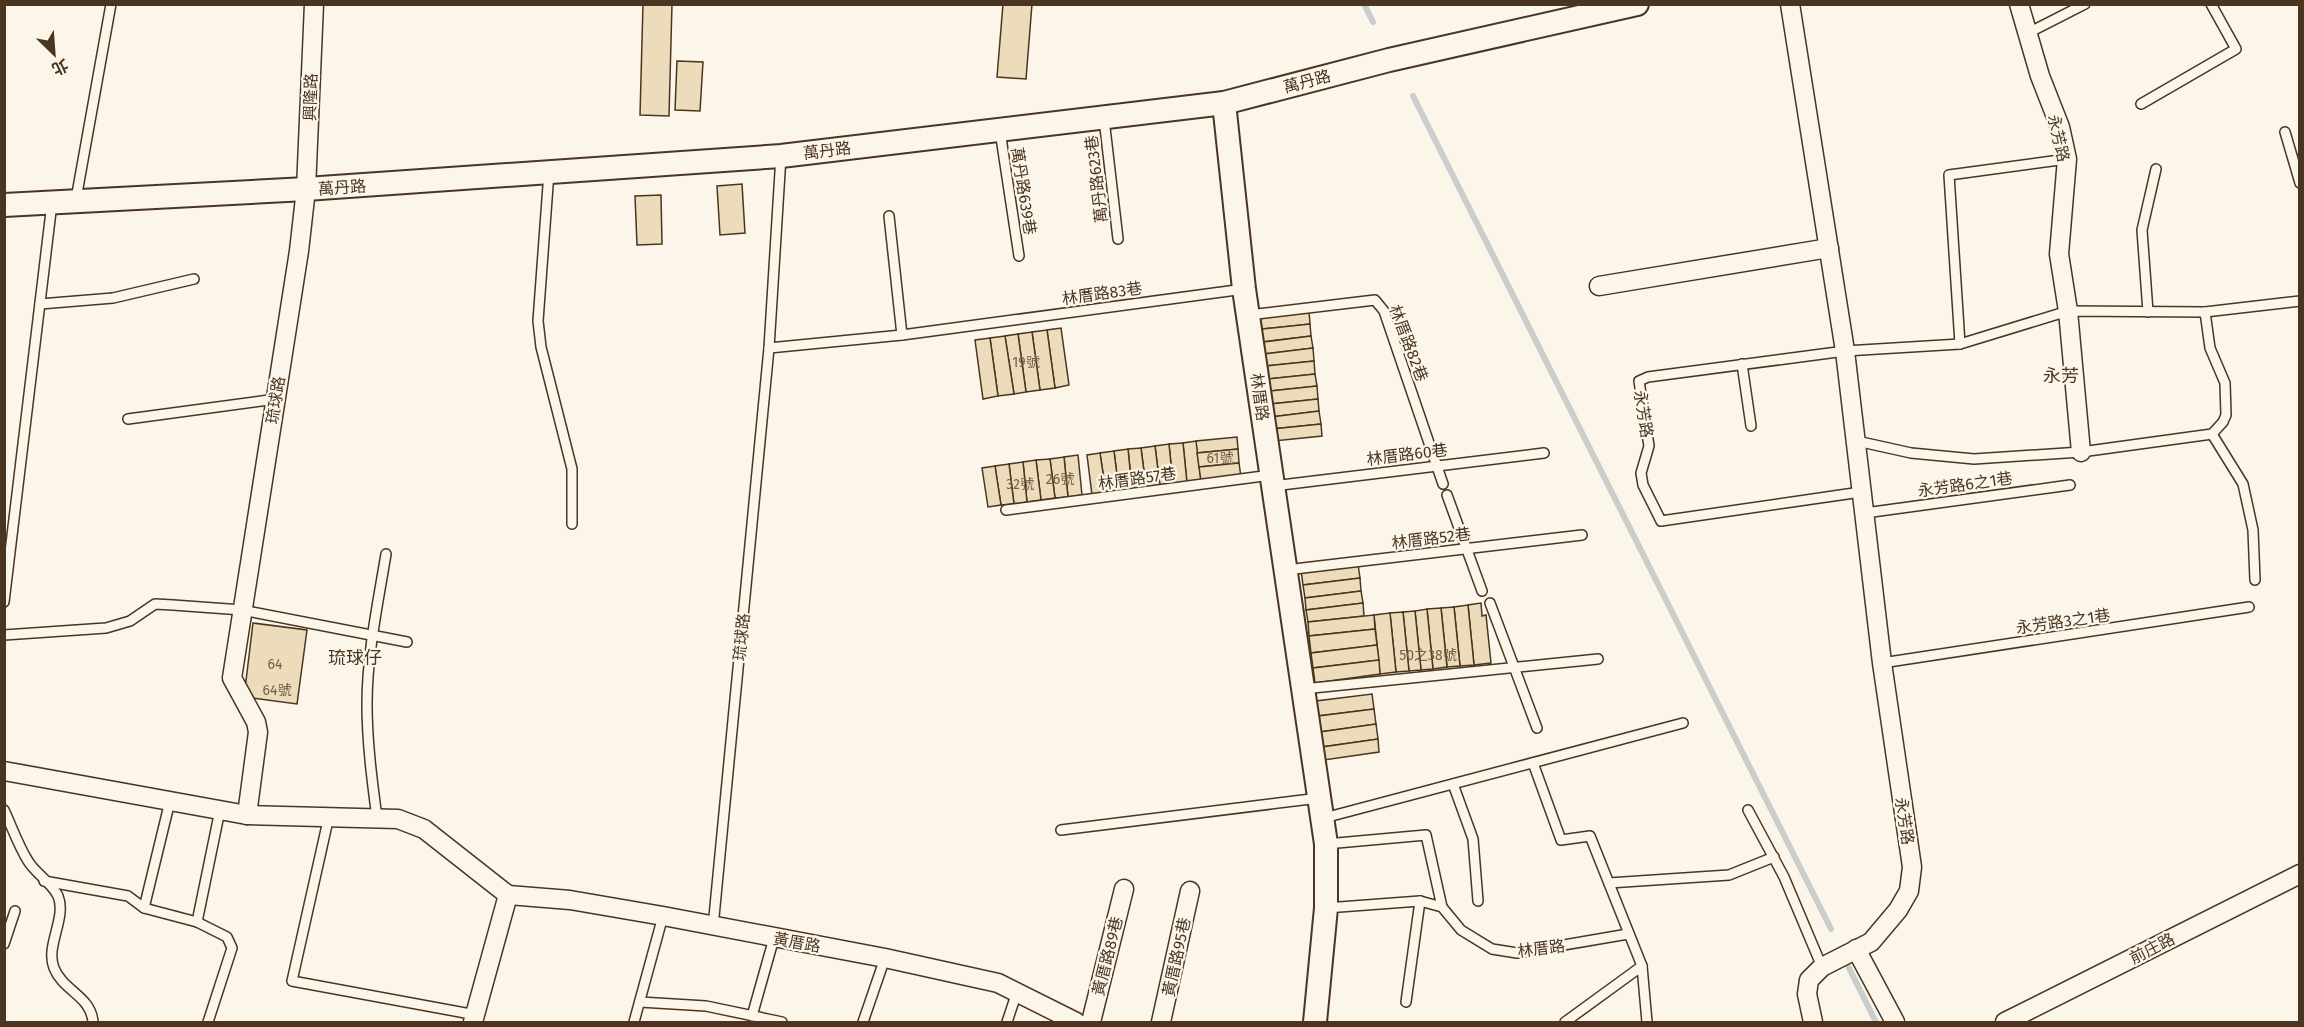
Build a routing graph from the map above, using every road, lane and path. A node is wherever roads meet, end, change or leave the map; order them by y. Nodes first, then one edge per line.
1 (111, 4) edge
2 (314, 4) edge
3 (1636, 4) edge
4 (1790, 4) edge
5 (2019, 4) edge
6 (2085, 4) edge
7 (2211, 4) edge
8 (2028, 33) junction
9 (1224, 103) junction
10 (2141, 104) dead end
11 (1104, 117) junction
12 (999, 130) junction
13 (2285, 132) dead end
14 (781, 156) junction
15 (2067, 159) junction
16 (2156, 169) dead end
17 (549, 172) junction
18 (2298, 177) edge
19 (306, 189) junction
20 (76, 202) junction
21 (51, 203) junction
22 (4, 205) edge
23 (889, 216) dead end
24 (1118, 238) dead end
25 (1829, 248) junction
26 (1019, 256) dead end
27 (194, 279) dead end
28 (1599, 286) dead end
29 (1244, 289) junction
30 (2300, 301) edge
31 (40, 304) junction
32 (2068, 311) junction
33 (2148, 312) junction
34 (2205, 312) junction
35 (1248, 315) junction
36 (902, 335) junction
37 (1960, 344) junction
38 (770, 348) junction
39 (1845, 351) junction
40 (1742, 364) junction
41 (276, 399) junction
42 (128, 419) dead end
43 (1751, 426) dead end
44 (2212, 434) junction
45 (1857, 441) junction
46 (2081, 452) junction
47 (1544, 453) dead end
48 (1437, 466) junction
49 (1272, 480) junction
50 (1443, 484) dead end
51 (2070, 484) dead end
52 (1862, 492) junction
53 (1448, 495) dead end
54 (1006, 510) dead end
55 (1865, 513) junction
56 (572, 524) dead end
57 (1582, 535) dead end
58 (1466, 548) junction
59 (386, 554) dead end
60 (1284, 570) junction
61 (2255, 580) dead end
62 (1482, 591) dead end
63 (4, 602) edge
64 (1490, 603) dead end
65 (2249, 607) dead end
66 (242, 610) junction
67 (4, 635) edge
68 (373, 636) junction
69 (407, 642) dead end
70 (1598, 659) dead end
71 (1881, 663) junction
72 (1514, 667) junction
73 (1303, 689) junction
74 (1683, 723) dead end
75 (1537, 728) dead end
76 (1533, 763) junction
77 (4, 771) edge
78 (1453, 784) junction
79 (170, 801) junction
80 (1320, 809) junction
81 (4, 810) edge
82 (220, 810) junction
83 (1748, 810) dead end
84 (247, 815) junction
85 (329, 816) junction
86 (377, 818) junction
87 (1061, 830) dead end
88 (1326, 844) junction
89 (1774, 857) junction
90 (2300, 874) edge
91 (44, 881) junction
92 (1609, 883) junction
93 (1124, 889) dead end
94 (1190, 891) dead end
95 (508, 895) junction
96 (1420, 901) junction
97 (1478, 901) dead end
98 (1442, 907) junction
99 (144, 908) junction
100 (1326, 908) junction
101 (15, 910) dead end
102 (663, 916) junction
103 (197, 922) junction
104 (713, 927) junction
105 (1628, 934) junction
106 (774, 938) junction
107 (4, 944) edge
108 (1856, 949) junction
109 (885, 958) junction
110 (1642, 966) junction
111 (1822, 967) junction
112 (1017, 992) junction
113 (640, 1002) junction
114 (1406, 1002) dead end
115 (752, 1016) junction
116 (474, 1019) edge
117 (1565, 1022) edge
118 (93, 1023) edge
119 (208, 1023) edge
120 (634, 1023) edge
121 (782, 1023) edge
122 (863, 1023) edge
123 (1006, 1023) edge
124 (1076, 1023) edge
125 (1090, 1023) edge
126 (1161, 1023) edge
127 (1315, 1023) edge
128 (1647, 1023) edge
129 (1813, 1023) edge
130 (1895, 1023) edge
131 (2005, 1023) edge

1 - 20 lane
2 - 19 street, 興隆路
3 - 9 street, 萬丹路
4 - 25 street, 永芳路
5 - 8 street, 永芳路
6 - 8 lane
7 - 10 lane
8 - 15 street, 永芳路
9 - 11 street, 萬丹路
9 - 29 street, 林厝路
11 - 12 street, 萬丹路
11 - 24 lane, 萬丹路623巷
12 - 14 street, 萬丹路
12 - 26 lane, 萬丹路639巷
13 - 18 lane
14 - 17 street, 萬丹路
14 - 38 lane, 琉球路
15 - 32 street, 永芳路
15 - 37 lane
16 - 33 lane
17 - 19 street, 萬丹路
17 - 56 lane
19 - 20 street, 萬丹路
19 - 41 street, 琉球路
20 - 21 street, 萬丹路
21 - 22 street, 萬丹路
21 - 31 lane
23 - 36 lane
25 - 28 street
25 - 39 street, 永芳路
27 - 31 lane
29 - 35 street, 林厝路
29 - 36 lane, 林厝路83巷
30 - 34 lane, 永芳路
31 - 63 lane
32 - 33 lane, 永芳路
32 - 37 lane, 永芳路
32 - 46 street, 永芳路
33 - 34 lane, 永芳路
34 - 44 lane
35 - 48 lane, 林厝路82巷
35 - 49 street, 林厝路
36 - 38 lane
37 - 39 lane, 永芳路
38 - 104 lane, 琉球路
39 - 40 lane, 永芳路
39 - 45 street, 永芳路
40 - 43 lane
40 - 52 lane, 永芳路
41 - 42 lane
41 - 66 street, 琉球路
44 - 46 lane
44 - 61 lane
45 - 46 lane
45 - 52 street, 永芳路
47 - 48 lane, 林厝路60巷
48 - 49 lane, 林厝路60巷
48 - 50 lane, 林厝路82巷
49 - 54 lane, 林厝路57巷
49 - 60 street, 林厝路
51 - 55 lane, 永芳路6之1巷
52 - 55 street, 永芳路
53 - 58 lane
55 - 71 street, 永芳路
57 - 58 lane, 林厝路52巷
58 - 60 lane, 林厝路52巷
58 - 62 lane
59 - 68 lane
60 - 73 street, 林厝路
64 - 72 lane
65 - 71 lane, 永芳路3之1巷
66 - 67 lane
66 - 68 lane
66 - 84 street, 琉球路
68 - 69 lane
68 - 86 lane
70 - 72 lane
71 - 108 street, 永芳路
72 - 73 lane
72 - 75 lane
73 - 80 street, 林厝路
74 - 76 lane
76 - 78 lane
76 - 92 lane
77 - 79 street
78 - 80 lane
78 - 97 lane
79 - 82 street
79 - 99 lane
80 - 87 lane
80 - 88 street, 林厝路
81 - 91 lane
82 - 84 street
82 - 103 lane
83 - 89 lane
84 - 85 street
85 - 86 street
85 - 116 lane
86 - 95 street
88 - 98 lane
88 - 100 street, 林厝路
89 - 92 lane
89 - 111 lane
90 - 131 street, 前庄路
91 - 99 lane
91 - 118 lane
92 - 105 lane
93 - 125 street, 黃厝路89巷
94 - 126 street, 黃厝路95巷
95 - 102 street, 黃厝路
95 - 116 street
96 - 98 lane
96 - 100 lane
96 - 114 lane
98 - 105 lane, 林厝路
99 - 103 lane
100 - 127 street, 林厝路
101 - 107 lane
102 - 104 street, 黃厝路
102 - 113 lane
103 - 119 lane
104 - 106 street, 黃厝路
105 - 110 lane
106 - 109 street, 黃厝路
106 - 115 lane
108 - 111 street, 永芳路
108 - 130 street
109 - 112 street, 黃厝路
109 - 122 lane
110 - 117 lane
110 - 128 lane
111 - 129 street
112 - 123 lane
112 - 124 street, 黃厝路
113 - 115 lane
113 - 120 lane
115 - 121 lane

